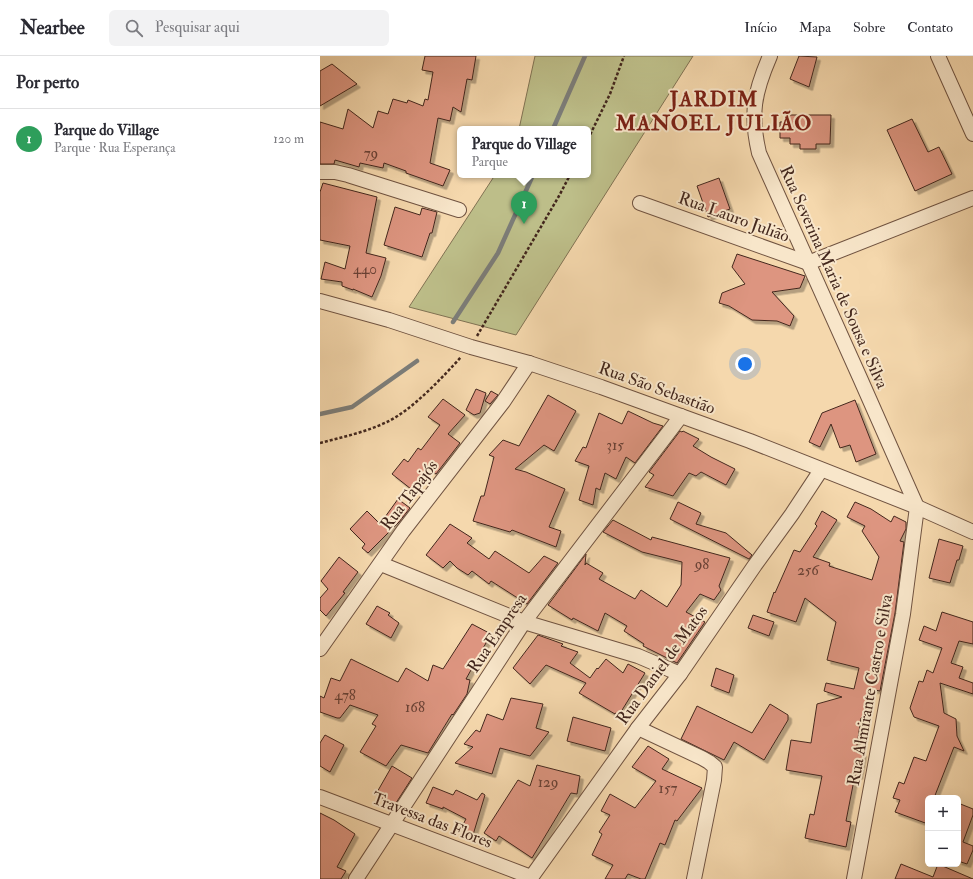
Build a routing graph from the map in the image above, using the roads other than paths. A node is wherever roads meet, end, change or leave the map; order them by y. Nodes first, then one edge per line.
1 (770, 56) edge
2 (938, 56) edge
3 (973, 134) edge
4 (320, 172) edge
5 (973, 198) edge
6 (640, 203) dead end
7 (459, 210) dead end
8 (808, 263) junction
9 (320, 301) edge
10 (528, 363) junction
11 (681, 416) junction
12 (821, 470) junction
13 (916, 507) junction
14 (973, 532) edge
15 (381, 564) junction
16 (524, 622) junction
17 (320, 649) edge
18 (680, 674) junction
19 (638, 728) junction
20 (320, 797) edge
21 (393, 825) junction
22 (530, 878) edge
23 (356, 879) edge
24 (694, 879) edge
25 (854, 879) edge

1 - 8 street, Rua Severina Maria de Sousa e Silva
2 - 3 street
4 - 7 street
5 - 8 street
6 - 8 street, Rua Lauro Julião
8 - 13 street, Rua Severina Maria de Sousa e Silva
9 - 10 street, Rua São Sebastião
10 - 11 street, Rua São Sebastião
10 - 15 street, Rua Tapajós
11 - 12 street, Rua São Sebastião
11 - 16 street, Rua Empresa
12 - 13 street, Rua São Sebastião
12 - 18 street, Rua Daniel de Matos
13 - 14 street, Rua São Sebastião
13 - 25 street, Rua Almirante Castro e Silva
15 - 16 street
15 - 17 street, Rua Tapajós
16 - 18 street
16 - 21 street, Rua Empresa
18 - 19 street, Rua Daniel de Matos
19 - 22 street, Rua Daniel de Matos
19 - 24 street
20 - 21 street, Travessa das Flores
21 - 22 street, Travessa das Flores
21 - 23 street, Rua Empresa

